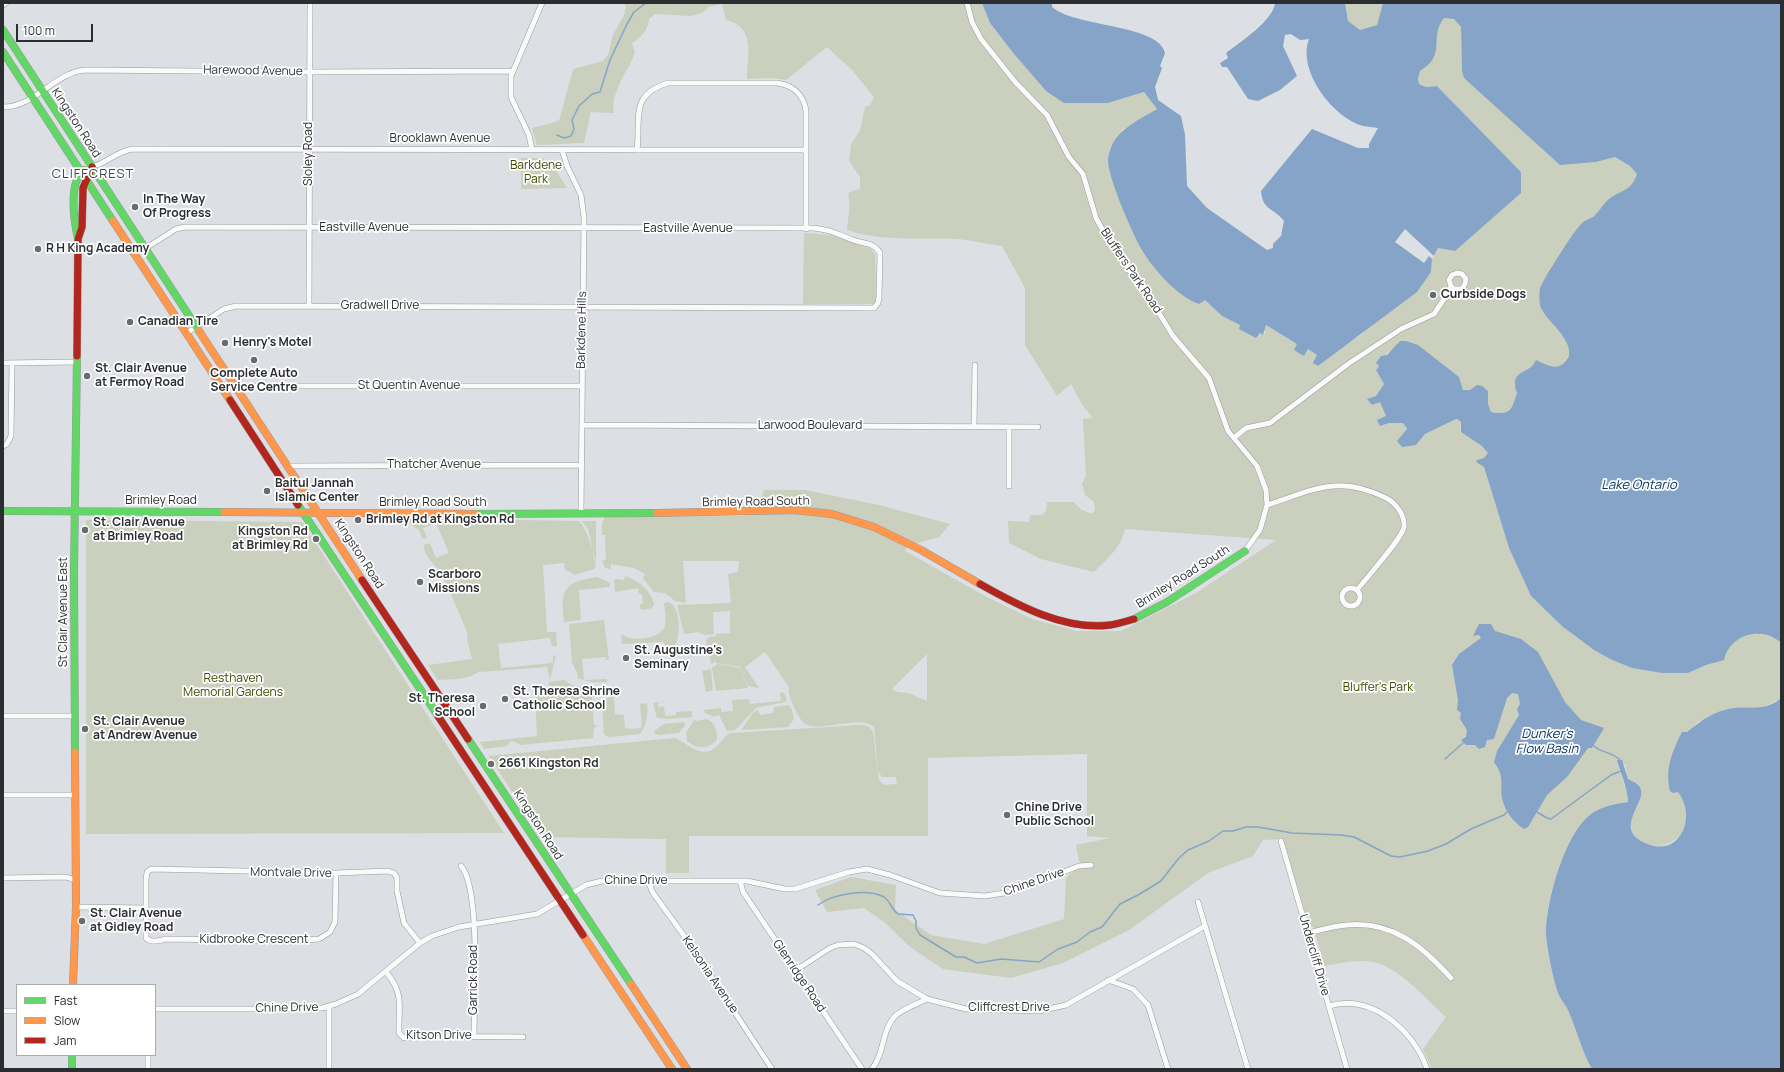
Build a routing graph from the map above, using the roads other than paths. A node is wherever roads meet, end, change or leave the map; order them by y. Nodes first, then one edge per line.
1 (6, 3) edge
2 (310, 3) edge
3 (542, 3) edge
4 (967, 3) edge
5 (3, 5) edge
6 (3, 30) edge
7 (3, 52) edge
8 (513, 71) junction
9 (309, 72) junction
10 (42, 90) junction
11 (32, 97) junction
12 (3, 107) edge
13 (309, 150) junction
14 (532, 150) junction
15 (562, 150) junction
16 (637, 150) junction
17 (806, 150) junction
18 (92, 168) junction
19 (81, 172) junction
20 (87, 180) junction
21 (309, 228) junction
22 (806, 228) junction
23 (584, 229) junction
24 (78, 239) junction
25 (146, 248) junction
26 (1450, 286) dead end
27 (309, 306) junction
28 (582, 307) junction
29 (197, 326) junction
30 (187, 334) junction
31 (77, 362) junction
32 (3, 364) edge
33 (12, 364) junction
34 (975, 365) dead end
35 (236, 386) junction
36 (582, 386) junction
37 (582, 425) junction
38 (974, 426) junction
39 (1009, 427) junction
40 (1038, 427) dead end
41 (1234, 438) junction
42 (3, 446) edge
43 (581, 465) junction
44 (288, 466) junction
45 (1009, 486) dead end
46 (1266, 505) junction
47 (3, 511) edge
48 (75, 512) junction
49 (303, 512) junction
50 (318, 513) junction
51 (581, 513) junction
52 (1244, 551) joint
53 (1357, 590) dead end
54 (3, 716) edge
55 (75, 716) junction
56 (3, 795) edge
57 (74, 795) junction
58 (1280, 840) dead end
59 (1091, 865) dead end
60 (461, 866) dead end
61 (336, 873) junction
62 (3, 878) edge
63 (75, 880) junction
64 (648, 881) junction
65 (740, 881) junction
66 (571, 894) junction
67 (560, 900) junction
68 (1198, 902) dead end
69 (76, 908) junction
70 (146, 908) junction
71 (474, 924) junction
72 (1206, 926) junction
73 (1308, 933) junction
74 (420, 943) junction
75 (796, 970) junction
76 (386, 972) junction
77 (1451, 978) dead end
78 (1108, 980) junction
79 (73, 984) edge
80 (927, 999) junction
81 (329, 1006) junction
82 (1329, 1006) junction
83 (156, 1009) edge
84 (3, 1011) edge
85 (16, 1011) edge
86 (474, 1036) junction
87 (523, 1037) dead end
88 (72, 1056) edge
89 (148, 1056) edge
90 (72, 1069) edge
91 (148, 1069) edge
92 (329, 1069) edge
93 (672, 1069) edge
94 (687, 1069) edge
95 (772, 1069) edge
96 (862, 1069) edge
97 (872, 1069) edge
98 (1168, 1069) edge
99 (1248, 1069) edge
100 (1347, 1069) edge
101 (1427, 1069) edge

1 - 5 street
2 - 9 street, Sloley Road
3 - 8 street
4 - 41 street, Bluffers Park Road
6 - 10 main road, Kingston Road
7 - 11 main road, Kingston Road
8 - 9 street, Harewood Avenue
8 - 14 street
9 - 10 street, Harewood Avenue
9 - 13 street, Sloley Road
10 - 11 street, Harewood Avenue
10 - 18 main road, Kingston Road
11 - 12 street, Harewood Avenue
11 - 19 main road, Kingston Road
13 - 14 street, Brooklawn Avenue
13 - 18 street, Brooklawn Avenue
13 - 21 street, Sloley Road
14 - 15 street, Brooklawn Avenue
15 - 16 street, Brooklawn Avenue
15 - 23 street, Barkdene Hills
16 - 17 street, Brooklawn Avenue
16 - 17 street
17 - 22 street
18 - 19 main road
18 - 20 main road
18 - 25 main road, Kingston Road
19 - 20 main road, Kingston Road
19 - 24 main road, St Clair Avenue East
20 - 24 main road, St Clair Avenue East
20 - 30 main road, Kingston Road
21 - 23 street, Eastville Avenue
21 - 25 street, Eastville Avenue
21 - 27 street, Sloley Road
22 - 23 street, Eastville Avenue
22 - 28 street, Eastville Avenue
23 - 28 street, Barkdene Hills
24 - 31 main road, St Clair Avenue East
25 - 29 main road, Kingston Road
26 - 41 street
27 - 28 street, Gradwell Drive
27 - 29 street, Gradwell Drive
28 - 36 street, Barkdene Hills
29 - 30 street, Gradwell Drive
29 - 35 main road, Kingston Road
30 - 49 main road, Kingston Road
31 - 33 street
31 - 48 main road, St Clair Avenue East
32 - 33 street
33 - 42 street
34 - 38 street
35 - 36 street, St Quentin Avenue
35 - 44 main road, Kingston Road
36 - 37 street, Barkdene Hills
37 - 38 street, Larwood Boulevard
37 - 43 street, Barkdene Hills
38 - 39 street, Larwood Boulevard
39 - 40 street, Larwood Boulevard
39 - 45 street
41 - 46 street, Bluffers Park Road
43 - 44 street, Thatcher Avenue
43 - 51 street, Barkdene Hills
44 - 50 main road, Kingston Road
46 - 52 street, Bluffers Park Road
46 - 53 street
47 - 48 main road, Brimley Road
48 - 49 main road, Brimley Road
48 - 55 main road, St Clair Avenue East
49 - 50 main road, Brimley Road
49 - 67 main road, Kingston Road
50 - 51 main road, Brimley Road South
50 - 66 main road, Kingston Road
51 - 52 main road, Brimley Road South
54 - 55 street
55 - 57 main road, St Clair Avenue East
56 - 57 street
57 - 63 main road, St Clair Avenue East
58 - 73 street, Undercliff Drive
59 - 65 street, Chine Drive
60 - 71 street, Garrick Road
61 - 70 street, Montvale Drive
61 - 70 street, Kidbrooke Crescent
61 - 74 street, Montvale Drive
62 - 63 street
63 - 69 main road, St Clair Avenue East
64 - 65 street, Chine Drive
64 - 66 street, Chine Drive
64 - 95 street, Kelsonia Avenue
65 - 75 street, Glenridge Road
66 - 67 street, Chine Drive
66 - 94 main road, Kingston Road
67 - 71 street, Chine Drive
67 - 93 main road, Kingston Road
68 - 72 street
69 - 70 street
69 - 79 main road, St Clair Avenue East
71 - 74 street, Chine Drive
71 - 86 street, Garrick Road
72 - 78 street, Cliffcrest Drive
72 - 99 street
73 - 77 street
73 - 82 street, Undercliff Drive
74 - 76 street, Chine Drive
75 - 80 street, Cliffcrest Drive
75 - 96 street, Glenridge Road
76 - 81 street, Chine Drive
76 - 86 street, Kitson Drive
78 - 80 street, Cliffcrest Drive
78 - 98 street
80 - 97 street
81 - 83 street, Chine Drive
81 - 92 street
82 - 100 street, Undercliff Drive
82 - 101 street
84 - 85 street
86 - 87 street, Kitson Drive
88 - 90 main road
89 - 91 street

